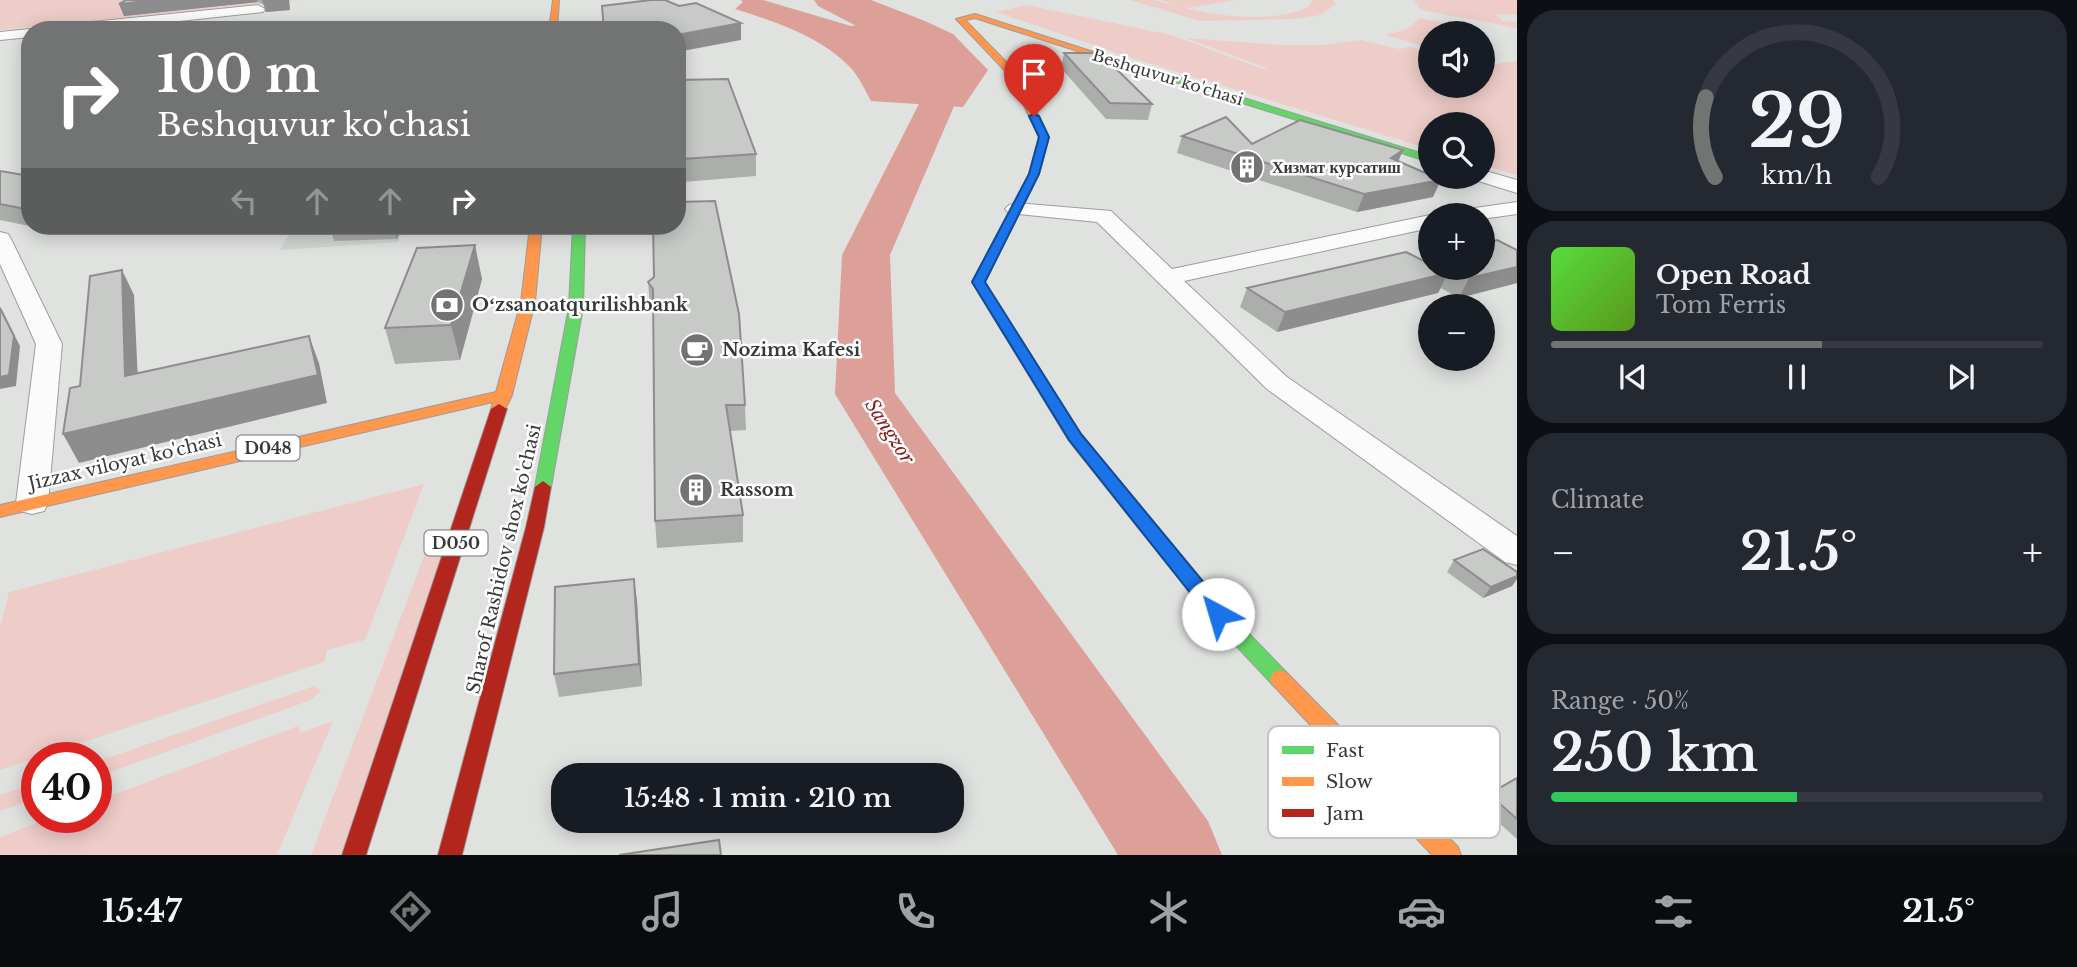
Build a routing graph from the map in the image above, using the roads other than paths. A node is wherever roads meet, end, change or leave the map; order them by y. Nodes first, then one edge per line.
1 (556, 0) edge
2 (258, 9) dead end
3 (141, 21) edge
4 (554, 21) edge
5 (21, 34) edge
6 (0, 36) edge
7 (1418, 155) edge
8 (1495, 180) edge
9 (1517, 187) edge
10 (1517, 208) edge
11 (1016, 209) junction
12 (1495, 211) edge
13 (1418, 224) edge
14 (534, 235) edge
15 (569, 235) edge
16 (0, 239) edge
17 (1169, 277) junction
18 (504, 395) junction
19 (32, 503) junction
20 (0, 511) edge
21 (1517, 554) edge
22 (1325, 726) edge
23 (1432, 838) edge
24 (354, 855) edge
25 (450, 855) edge
26 (1448, 855) edge

1 - 4 street
2 - 3 street
5 - 6 street
7 - 11 street, Beshquvur ko'chasi
8 - 9 street
10 - 12 street
11 - 17 street
11 - 22 street, Beshquvur ko'chasi
13 - 17 street
14 - 18 street, D050
15 - 25 street, Sharof Rashidov shox ko'chasi
16 - 19 street
17 - 21 street
18 - 19 street, Jizzax viloyat ko'chasi / D048
18 - 24 street, D050
19 - 20 street, Jizzax viloyat ko'chasi / D048
23 - 26 street, Beshquvur ko'chasi

